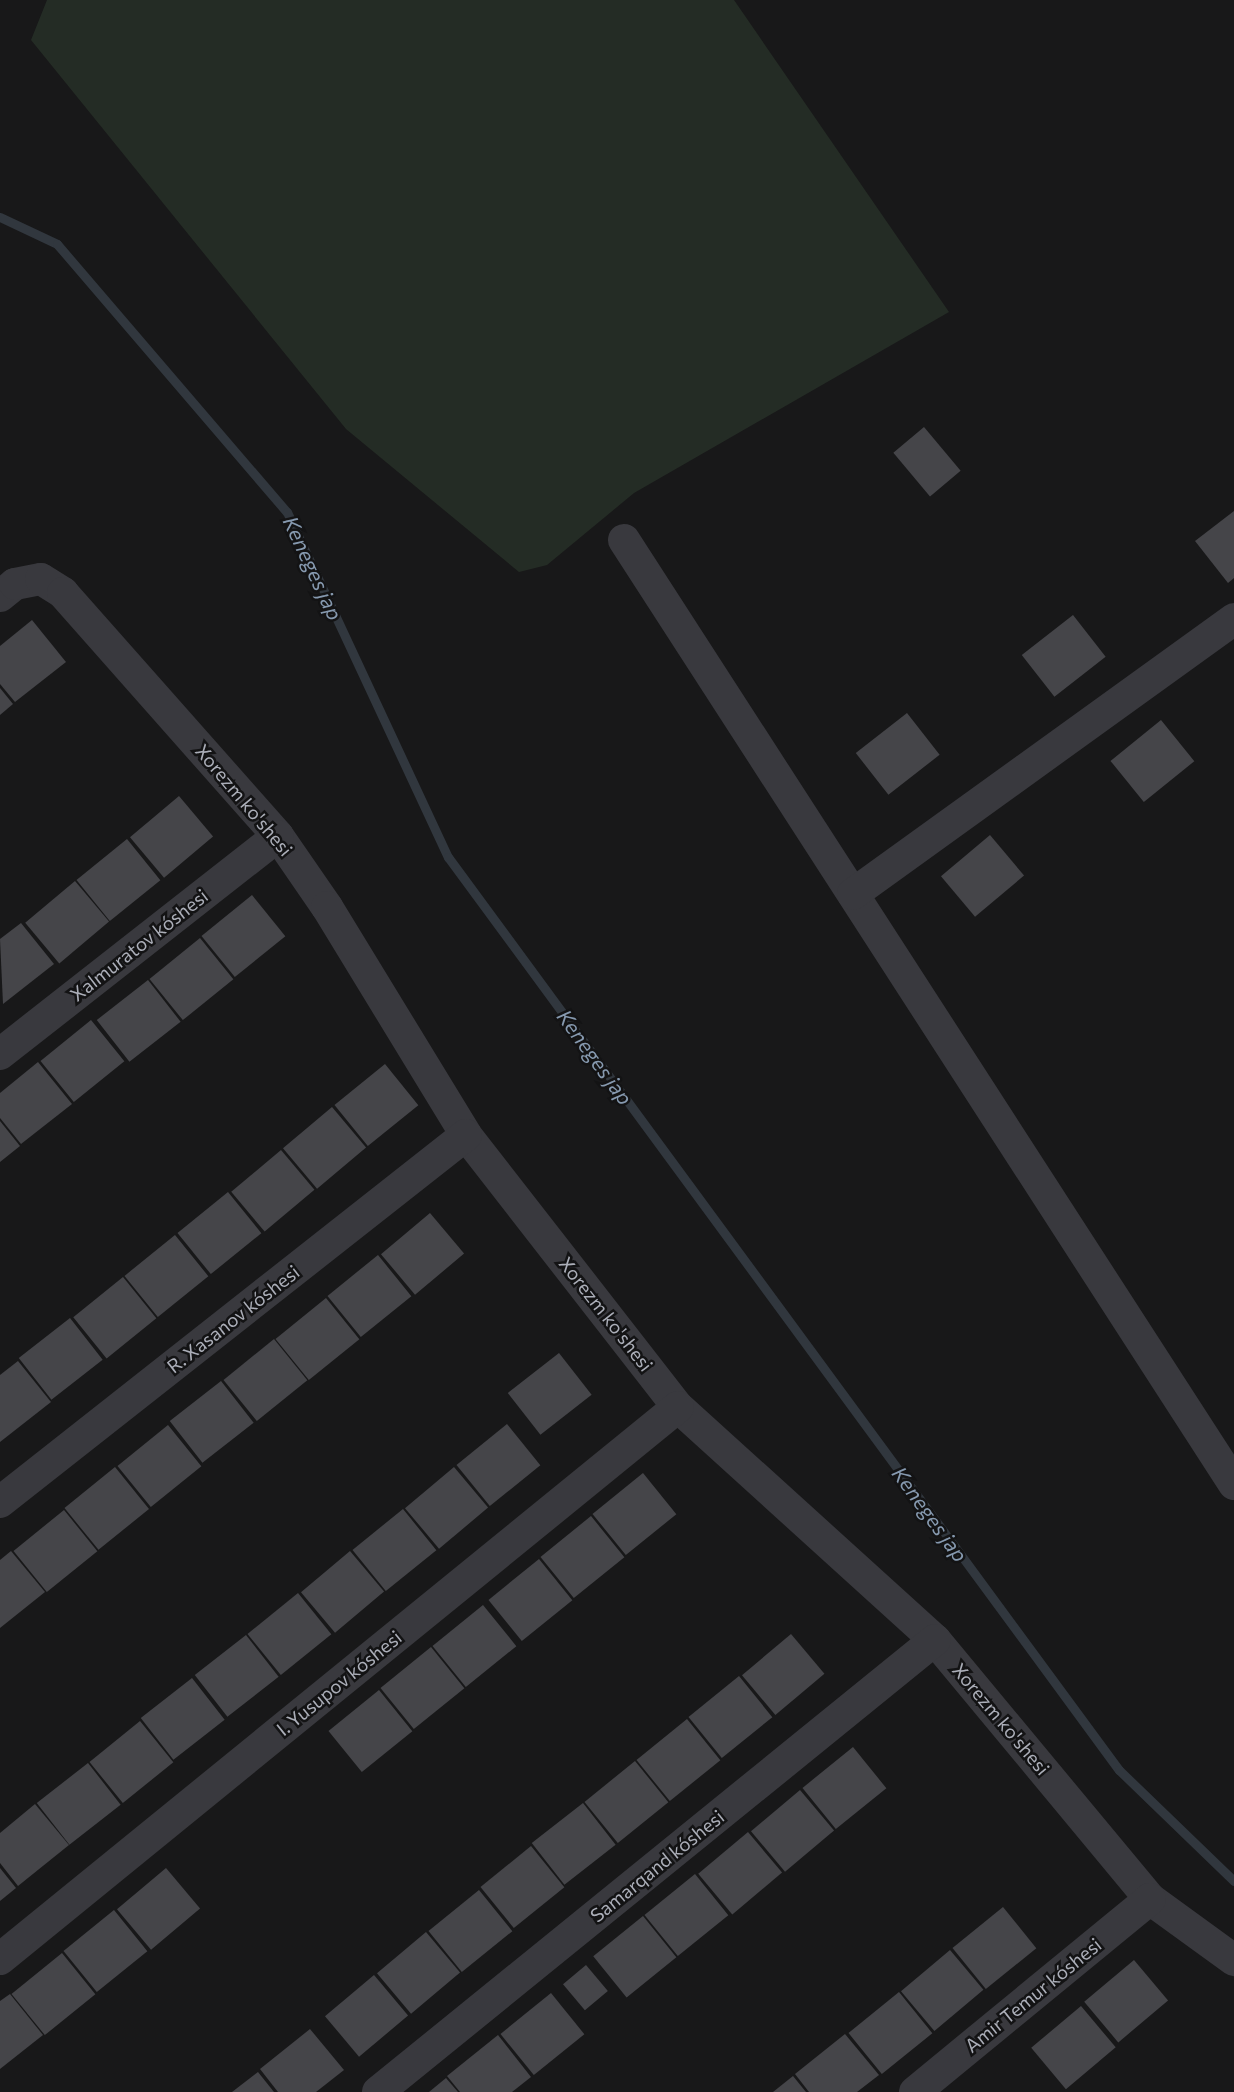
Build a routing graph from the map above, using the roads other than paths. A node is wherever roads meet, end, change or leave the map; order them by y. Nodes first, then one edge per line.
1 (624, 540) dead end
2 (0, 596) edge
3 (1234, 619) edge
4 (278, 835) junction
5 (853, 894) junction
6 (0, 1054) edge
7 (466, 1135) junction
8 (678, 1407) junction
9 (1234, 1484) edge
10 (0, 1502) edge
11 (935, 1640) junction
12 (1150, 1899) junction
13 (0, 1959) edge
14 (1234, 1960) edge
15 (379, 2092) edge
16 (915, 2092) edge

1 - 5 street
2 - 4 street, Xorezm ko'shesi
3 - 5 street
4 - 6 street, Xalmuratov kóshesi
4 - 7 street, Xorezm ko'shesi
5 - 9 street
7 - 8 street, Xorezm ko'shesi
7 - 10 street, R. Xasanov kóshesi
8 - 11 street, Xorezm ko'shesi
8 - 13 street, I. Yusupov kóshesi
11 - 12 street, Xorezm ko'shesi
11 - 15 street, Samarqand kóshesi
12 - 14 street, Xorezm ko'shesi
12 - 16 street, Amir Temur kóshesi

